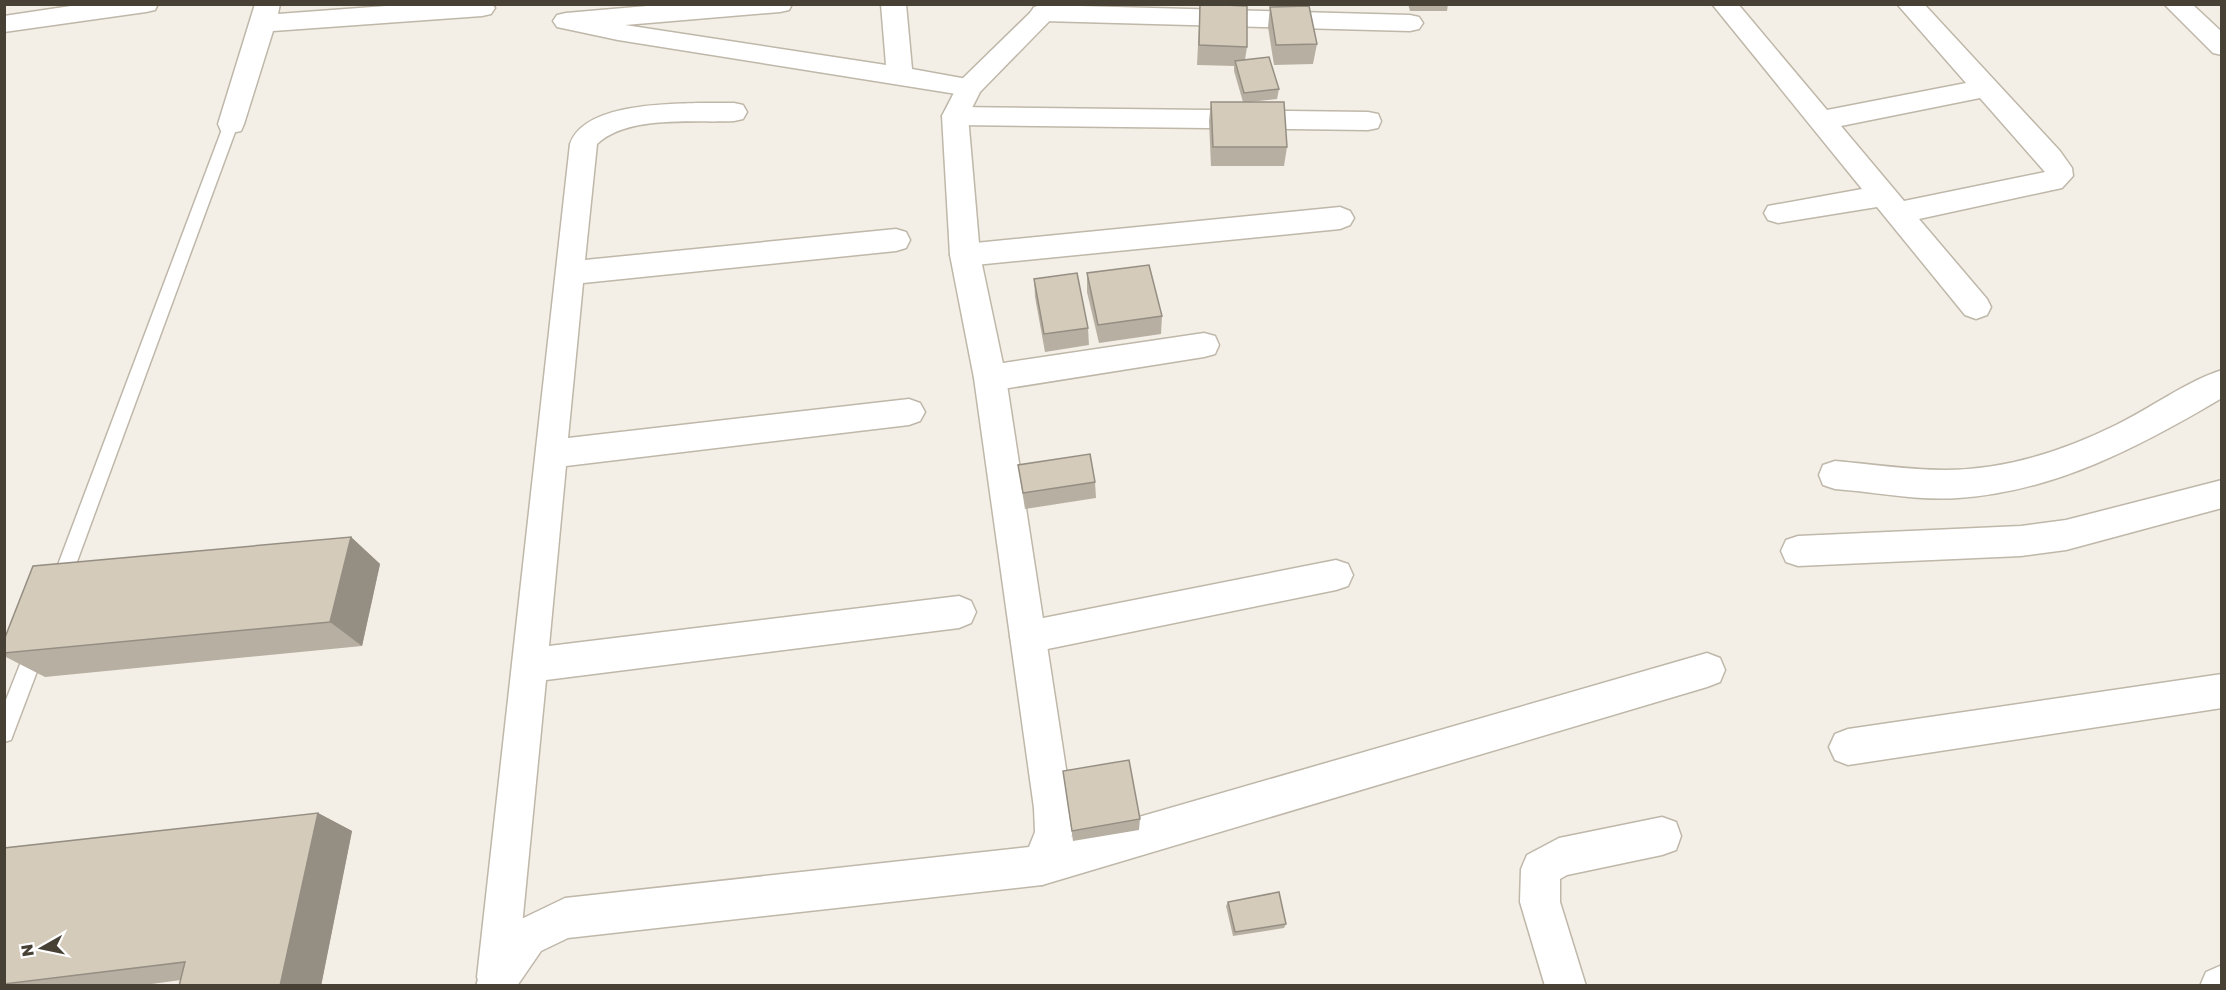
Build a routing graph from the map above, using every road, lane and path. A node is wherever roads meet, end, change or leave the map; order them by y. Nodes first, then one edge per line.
1 (146, 4) edge
2 (780, 4) edge
3 (893, 4) edge
4 (1725, 4) edge
5 (1909, 4) edge
6 (2176, 4) edge
7 (482, 8) dead end
8 (1048, 9) edge
9 (265, 14) edge
10 (1410, 23) dead end
11 (4, 24) edge
12 (2222, 47) edge
13 (900, 77) junction
14 (969, 87) junction
15 (1986, 88) junction
16 (734, 112) dead end
17 (955, 116) junction
18 (1368, 121) dead end
19 (1821, 121) junction
20 (231, 123) joint
21 (1890, 204) junction
22 (1778, 213) dead end
23 (1340, 218) dead end
24 (896, 240) dead end
25 (965, 255) junction
26 (569, 273) junction
27 (1976, 307) dead end
28 (1204, 345) dead end
29 (990, 378) junction
30 (2222, 382) edge
31 (909, 412) dead end
32 (550, 454) junction
33 (1835, 475) dead end
34 (2222, 494) edge
35 (1798, 550) dead end
36 (1336, 575) dead end
37 (54, 600) edge
38 (958, 612) dead end
39 (42, 633) edge
40 (1028, 637) junction
41 (529, 665) junction
42 (1707, 670) dead end
43 (2222, 691) edge
44 (4, 733) edge
45 (1848, 747) dead end
46 (1662, 836) dead end
47 (1042, 865) junction
48 (496, 981) edge
49 (1566, 986) edge

1 - 11 street
2 - 13 street
3 - 13 street
4 - 19 street
5 - 15 street
6 - 12 street
7 - 9 street
8 - 10 street
8 - 14 street
9 - 20 street
13 - 14 street
14 - 17 street
15 - 19 street
15 - 21 street
16 - 26 street
17 - 18 street
17 - 25 street
19 - 21 street
20 - 37 lane
21 - 22 street
21 - 27 street
23 - 25 street
24 - 26 street
25 - 29 street
26 - 32 street
28 - 29 street
29 - 40 street
30 - 33 street
31 - 32 street
32 - 41 street
34 - 35 street
36 - 40 street
38 - 41 street
39 - 44 lane
40 - 47 street
41 - 48 street
42 - 47 street
43 - 45 street
46 - 49 street
47 - 48 street

